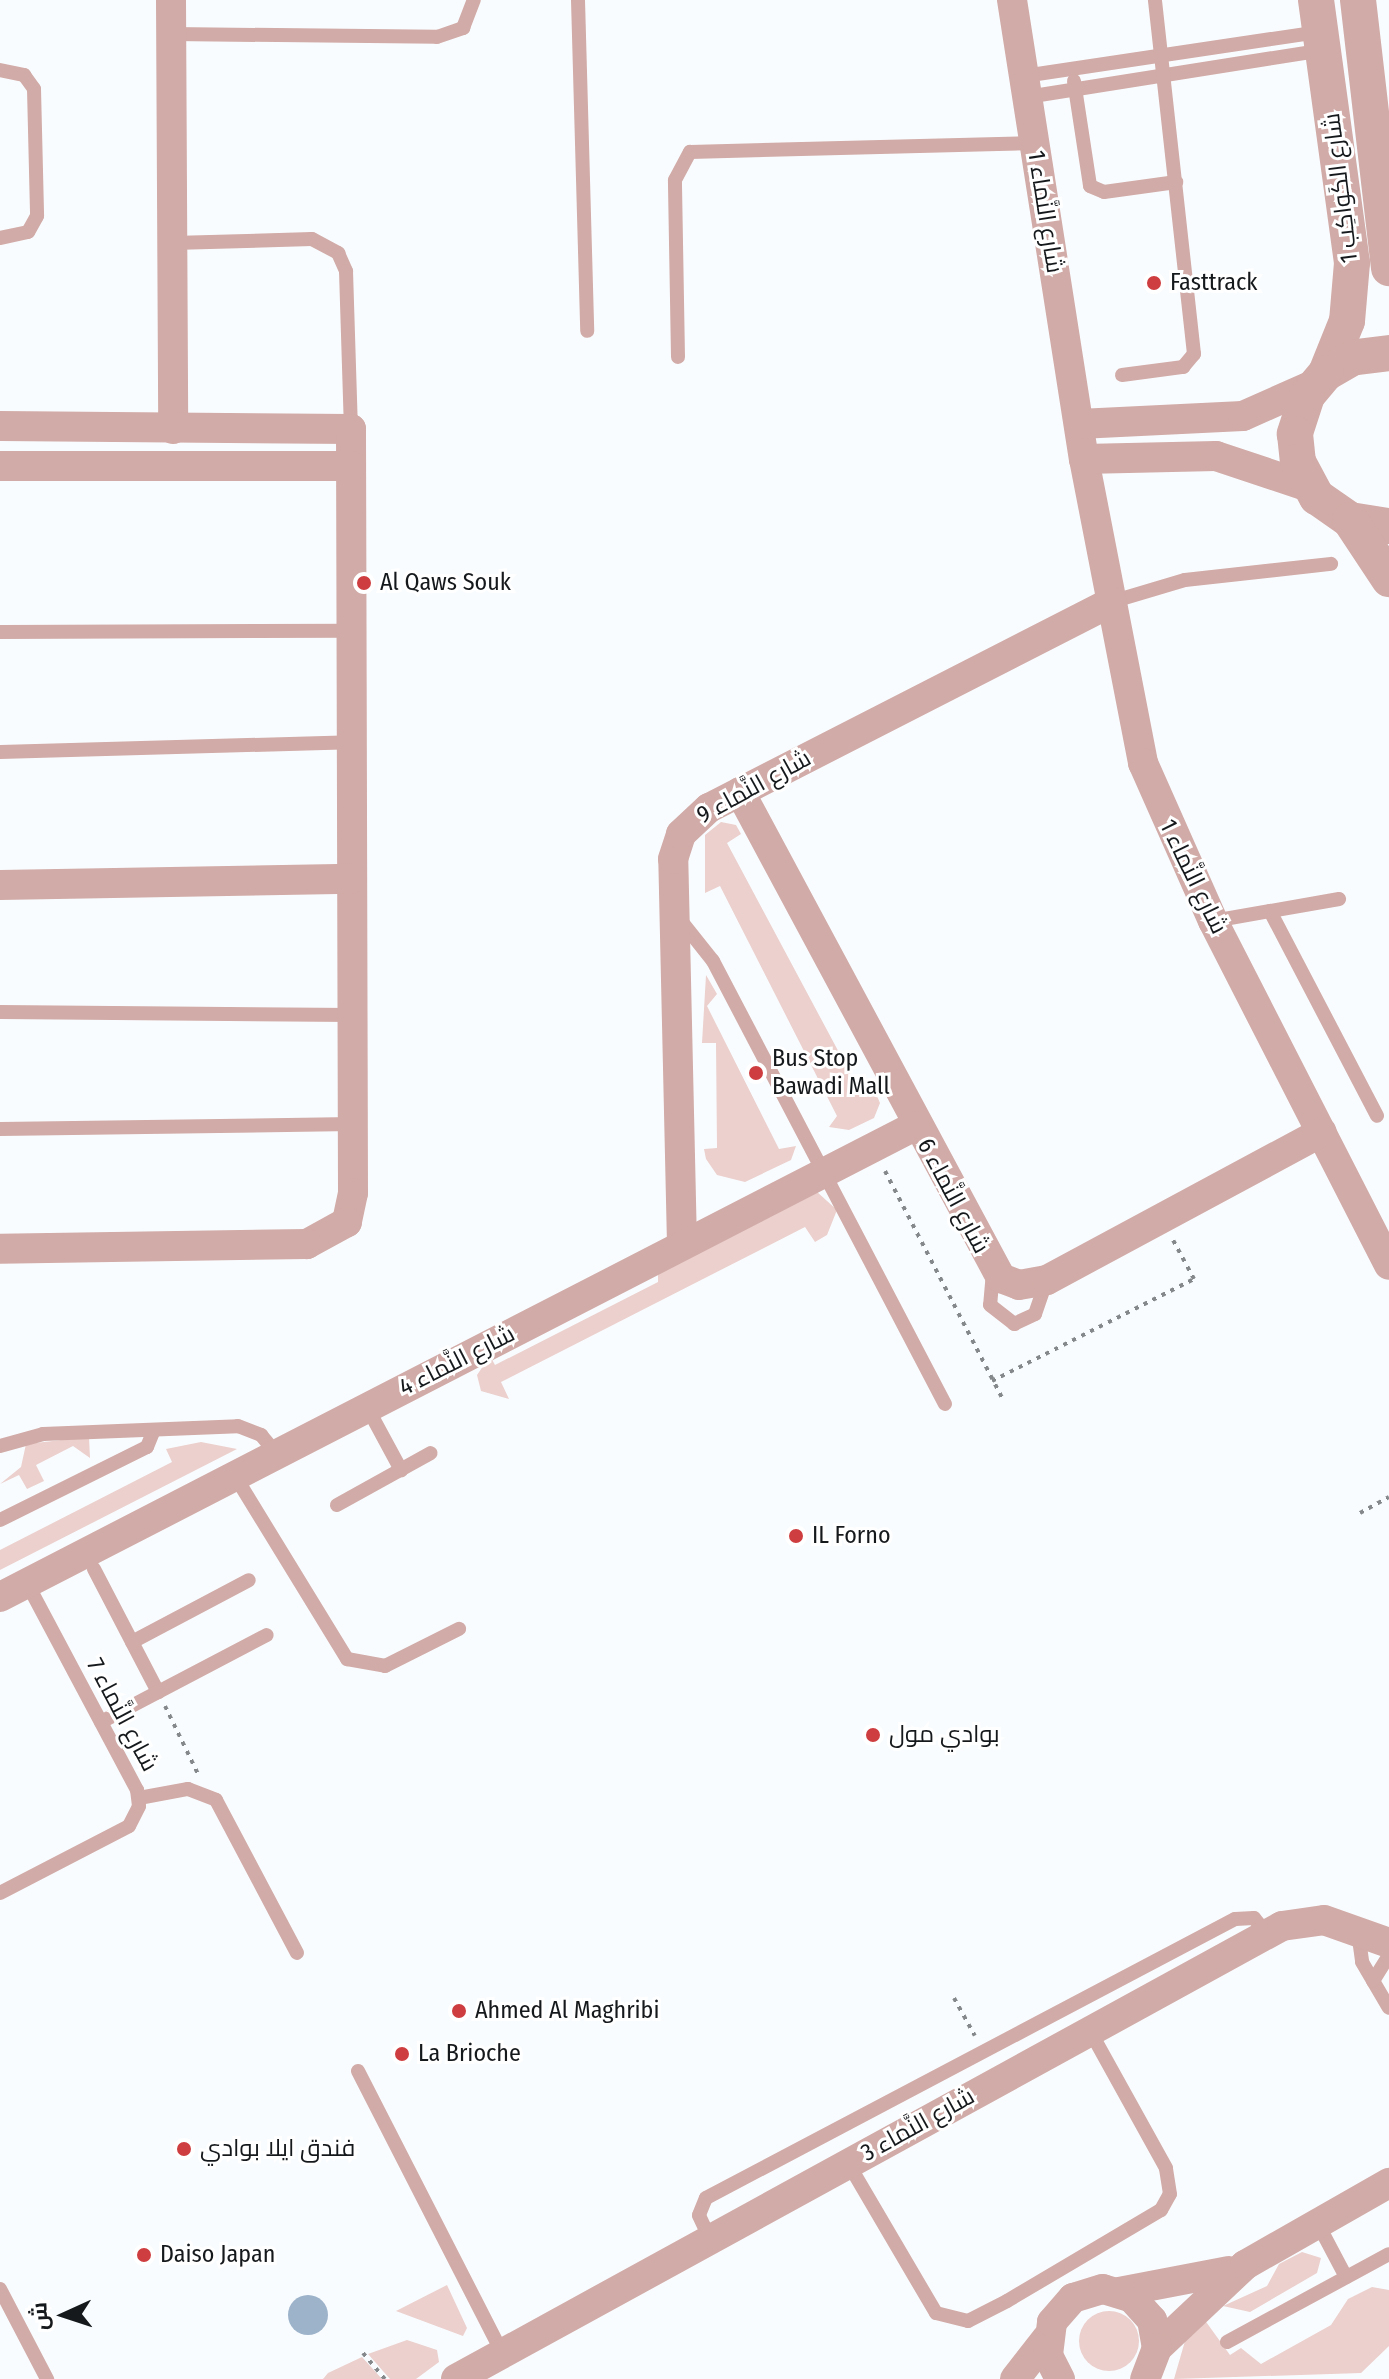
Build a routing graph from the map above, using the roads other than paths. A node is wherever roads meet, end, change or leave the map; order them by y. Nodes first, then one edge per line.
1 (171, 0) edge
2 (474, 0) edge
3 (578, 0) edge
4 (1012, 0) edge
5 (1155, 0) edge
6 (1358, 0) edge
7 (1320, 27) edge
8 (172, 34) junction
9 (1161, 56) junction
10 (1378, 67) edge
11 (1072, 69) junction
12 (0, 70) edge
13 (1164, 75) junction
14 (1026, 86) junction
15 (1075, 89) junction
16 (1034, 143) junction
17 (1176, 182) junction
18 (0, 238) edge
19 (173, 243) junction
20 (1389, 268) edge
21 (587, 331) dead end
22 (1389, 353) edge
23 (678, 357) dead end
24 (1122, 375) dead end
25 (1320, 378) junction
26 (1079, 424) junction
27 (0, 426) edge
28 (173, 429) junction
29 (351, 429) junction
30 (1084, 459) junction
31 (0, 466) edge
32 (351, 466) junction
33 (1309, 487) junction
34 (1350, 520) junction
35 (1389, 526) edge
36 (1331, 564) dead end
37 (1389, 579) edge
38 (1111, 602) junction
39 (351, 631) junction
40 (0, 632) edge
41 (351, 742) junction
42 (0, 752) edge
43 (740, 792) junction
44 (352, 879) junction
45 (0, 885) edge
46 (1339, 899) dead end
47 (1270, 911) junction
48 (675, 914) junction
49 (1213, 921) junction
50 (0, 1012) edge
51 (352, 1015) junction
52 (1377, 1116) dead end
53 (353, 1124) junction
54 (915, 1126) junction
55 (0, 1129) edge
56 (1322, 1132) junction
57 (826, 1171) junction
58 (682, 1244) junction
59 (0, 1249) edge
60 (1389, 1265) edge
61 (945, 1404) dead end
62 (367, 1407) junction
63 (154, 1430) junction
64 (0, 1446) edge
65 (431, 1453) dead end
66 (277, 1454) junction
67 (401, 1470) junction
68 (235, 1476) junction
69 (337, 1505) dead end
70 (0, 1520) edge
71 (94, 1569) dead end
72 (249, 1580) dead end
73 (27, 1583) junction
74 (0, 1597) edge
75 (459, 1629) dead end
76 (267, 1635) dead end
77 (132, 1642) junction
78 (158, 1692) junction
79 (101, 1722) junction
80 (139, 1798) junction
81 (0, 1893) edge
82 (1358, 1932) junction
83 (1266, 1933) junction
84 (1389, 1943) edge
85 (297, 1953) dead end
86 (1389, 1955) edge
87 (1373, 1981) junction
88 (1389, 2008) edge
89 (1090, 2031) junction
90 (358, 2071) dead end
91 (848, 2163) junction
92 (1389, 2183) edge
93 (1318, 2224) junction
94 (710, 2239) junction
95 (1389, 2254) edge
96 (1245, 2265) junction
97 (1346, 2277) junction
98 (0, 2289) edge
99 (1119, 2292) junction
100 (1047, 2338) junction
101 (1227, 2342) dead end
102 (503, 2354) junction
103 (1151, 2370) edge
104 (47, 2379) edge
105 (456, 2379) edge
106 (1015, 2379) edge
107 (1060, 2379) edge

1 - 8 street
2 - 8 lane
3 - 21 lane
4 - 14 street, شارع النَّماء 1
5 - 9 lane
6 - 10 street, شارع الكَواكِب 1
7 - 9 lane
7 - 13 lane
7 - 25 street, شارع الكَواكِب 1
8 - 19 street
9 - 11 lane
9 - 13 lane
10 - 20 street, شارع الكَواكِب 1
11 - 14 lane
11 - 15 lane
12 - 18 lane
13 - 15 lane
13 - 17 lane
14 - 15 lane
14 - 16 street, شارع النَّماء 1
15 - 17 lane
16 - 23 lane
16 - 26 street, شارع النَّماء 1
17 - 24 lane
19 - 28 street
19 - 29 lane
22 - 25 street
25 - 26 street
25 - 33 street, شارع الكَواكِب 1
26 - 30 street, شارع النَّماء 1
27 - 28 street
28 - 29 street
29 - 32 street
30 - 33 street
30 - 38 street, شارع النَّماء 1
31 - 32 street
32 - 39 street
33 - 34 street
34 - 35 street
34 - 37 street
36 - 38 lane
38 - 43 street, شارع النَّماء 9
38 - 49 street, شارع النَّماء 1
39 - 40 lane
39 - 41 street
41 - 42 lane
41 - 44 street
43 - 48 street, شارع النَّماء 9
43 - 54 street, شارع النَّماء 6
44 - 45 street
44 - 51 street
46 - 47 lane
47 - 49 lane
47 - 52 lane
48 - 57 lane
48 - 58 street, شارع النَّماء 9
49 - 56 street, شارع النَّماء 1
50 - 51 lane
51 - 53 street
53 - 55 lane
53 - 59 street
54 - 56 street, شارع النَّماء 6
54 - 57 street, شارع النَّماء 4
56 - 60 street, شارع النَّماء 1
57 - 58 street, شارع النَّماء 4
57 - 61 lane
58 - 62 street, شارع النَّماء 4
62 - 66 street, شارع النَّماء 4
62 - 67 lane
63 - 64 lane
63 - 66 lane
63 - 70 lane
65 - 67 lane
66 - 68 street, شارع النَّماء 4
67 - 69 lane
68 - 73 street, شارع النَّماء 4
68 - 75 lane
71 - 77 lane
72 - 77 lane
73 - 74 street, شارع النَّماء 4
73 - 79 lane, شارع النَّماء 7
76 - 78 lane
77 - 78 lane
78 - 79 lane
79 - 80 lane, شارع النَّماء 7
80 - 81 lane, شارع النَّماء 7
80 - 85 lane
82 - 83 street, شارع النَّماء 3
82 - 84 street, شارع النَّماء 3
82 - 87 lane
83 - 89 street, شارع النَّماء 3
83 - 94 lane
86 - 87 lane
87 - 88 lane
89 - 91 street, شارع النَّماء 3
89 - 91 lane
90 - 102 lane
91 - 94 street, شارع النَّماء 3
92 - 93 street
93 - 96 street
93 - 97 lane
94 - 102 street, شارع النَّماء 3
95 - 97 lane
96 - 99 street
96 - 103 street
97 - 101 lane
98 - 104 lane
99 - 100 street
99 - 103 street
100 - 106 street
100 - 107 street
102 - 105 street, شارع النَّماء 3

